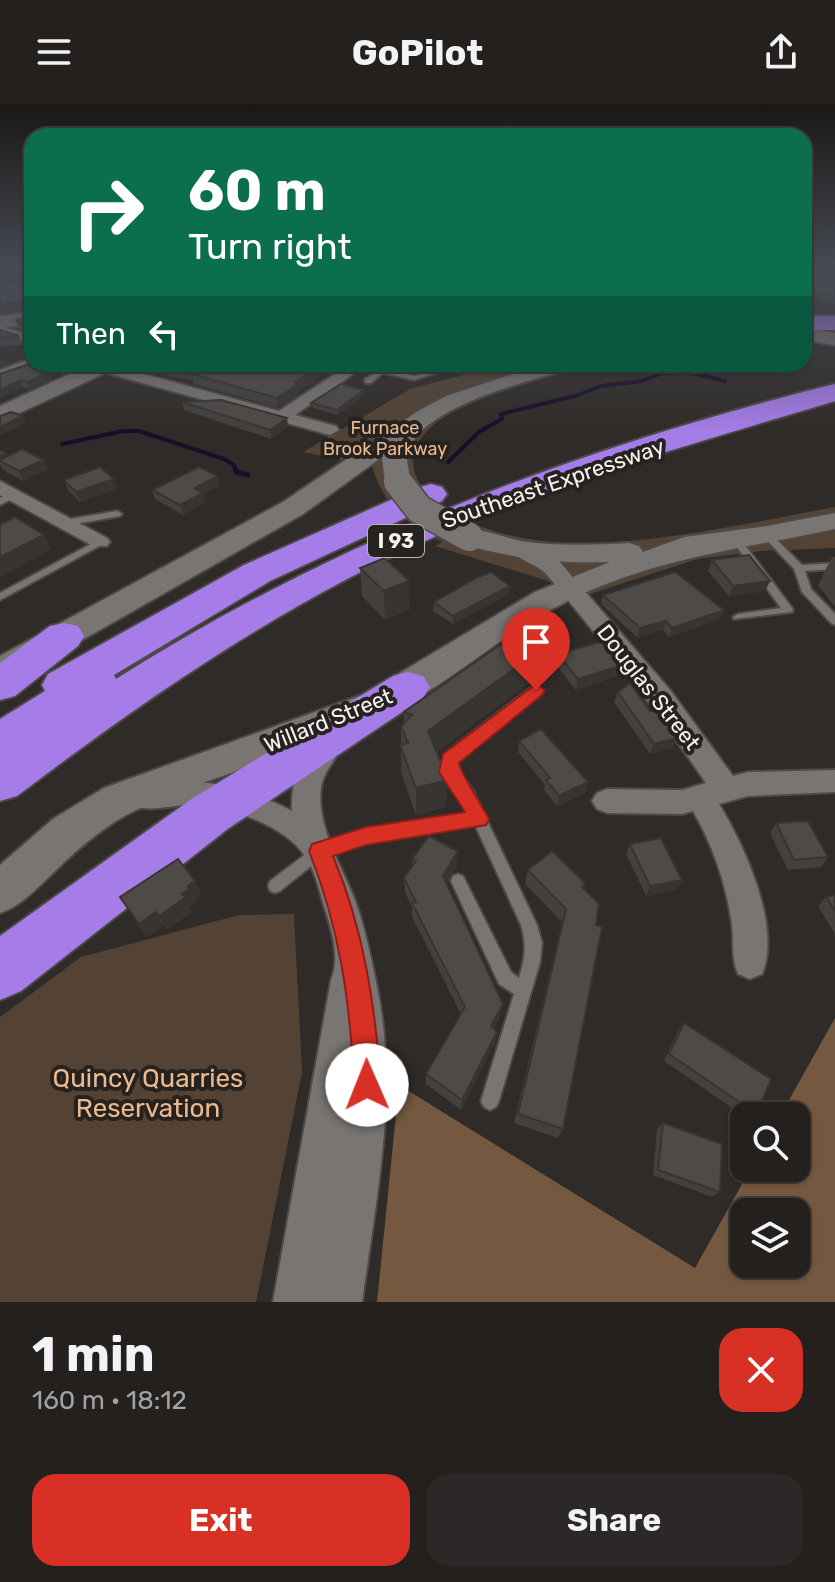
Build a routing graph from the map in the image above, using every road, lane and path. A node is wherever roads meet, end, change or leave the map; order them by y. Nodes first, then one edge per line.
1 (24, 321) edge
2 (812, 323) edge
3 (835, 323) edge
4 (2, 330) edge
5 (812, 335) edge
6 (24, 338) edge
7 (835, 339) edge
8 (24, 365) edge
9 (87, 372) edge
10 (110, 372) edge
11 (348, 372) edge
12 (381, 372) edge
13 (387, 372) edge
14 (435, 372) edge
15 (506, 372) edge
16 (543, 372) edge
17 (835, 373) edge
18 (0, 375) edge
19 (368, 381) dead end
20 (835, 386) edge
21 (835, 392) edge
22 (462, 398) junction
23 (0, 415) edge
24 (426, 416) junction
25 (281, 417) junction
26 (330, 430) dead end
27 (4, 494) edge
28 (117, 514) dead end
29 (835, 521) edge
30 (64, 523) junction
31 (772, 534) junction
32 (835, 536) edge
33 (723, 541) junction
34 (100, 542) joint
35 (523, 551) junction
36 (835, 566) edge
37 (799, 568) junction
38 (570, 588) junction
39 (0, 597) edge
40 (738, 617) dead end
41 (835, 621) edge
42 (64, 636) junction
43 (0, 671) edge
44 (0, 685) edge
45 (408, 687) junction
46 (536, 690) dead end
47 (0, 727) edge
48 (0, 742) edge
49 (0, 765) edge
50 (835, 781) edge
51 (0, 782) edge
52 (713, 794) junction
53 (233, 798) junction
54 (607, 801) dead end
55 (102, 810) junction
56 (478, 819) junction
57 (320, 851) junction
58 (458, 881) dead end
59 (275, 886) dead end
60 (0, 893) edge
61 (351, 957) junction
62 (750, 962) dead end
63 (0, 971) edge
64 (523, 991) junction
65 (490, 1101) dead end
66 (296, 1302) edge
67 (339, 1302) edge

1 - 4 main road
2 - 3 highway
4 - 6 street
5 - 7 main road
8 - 18 street
9 - 23 main road
10 - 25 street
11 - 25 street
12 - 19 lane
13 - 14 lane
15 - 22 main road
16 - 22 main road
17 - 47 highway, Southeast Expressway / I 93
17 - 48 highway, I 93
20 - 49 highway, I 93
21 - 51 highway, Southeast Expressway / I 93
22 - 24 main road
24 - 35 main road, bridge
24 - 42 main road
25 - 26 street
27 - 30 street
28 - 30 lane
29 - 31 main road
30 - 34 street
31 - 32 main road
31 - 33 main road
31 - 37 lane
33 - 35 main road
33 - 38 main road, Willard Street
33 - 40 lane
34 - 39 lane
35 - 38 street, Douglas Street
36 - 37 lane
37 - 41 lane
38 - 45 main road, Willard Street
38 - 52 street, Douglas Street
42 - 43 main road
42 - 44 highway
45 - 53 highway
45 - 55 main road, Willard Street
45 - 57 street
46 - 56 lane
50 - 52 street
52 - 54 street
52 - 62 street, Douglas Street
53 - 55 street
53 - 57 street
53 - 63 highway
55 - 60 main road, Willard Street
56 - 57 lane
56 - 64 lane
57 - 59 lane
57 - 61 street
58 - 64 lane
61 - 66 street
61 - 67 street
64 - 65 lane

